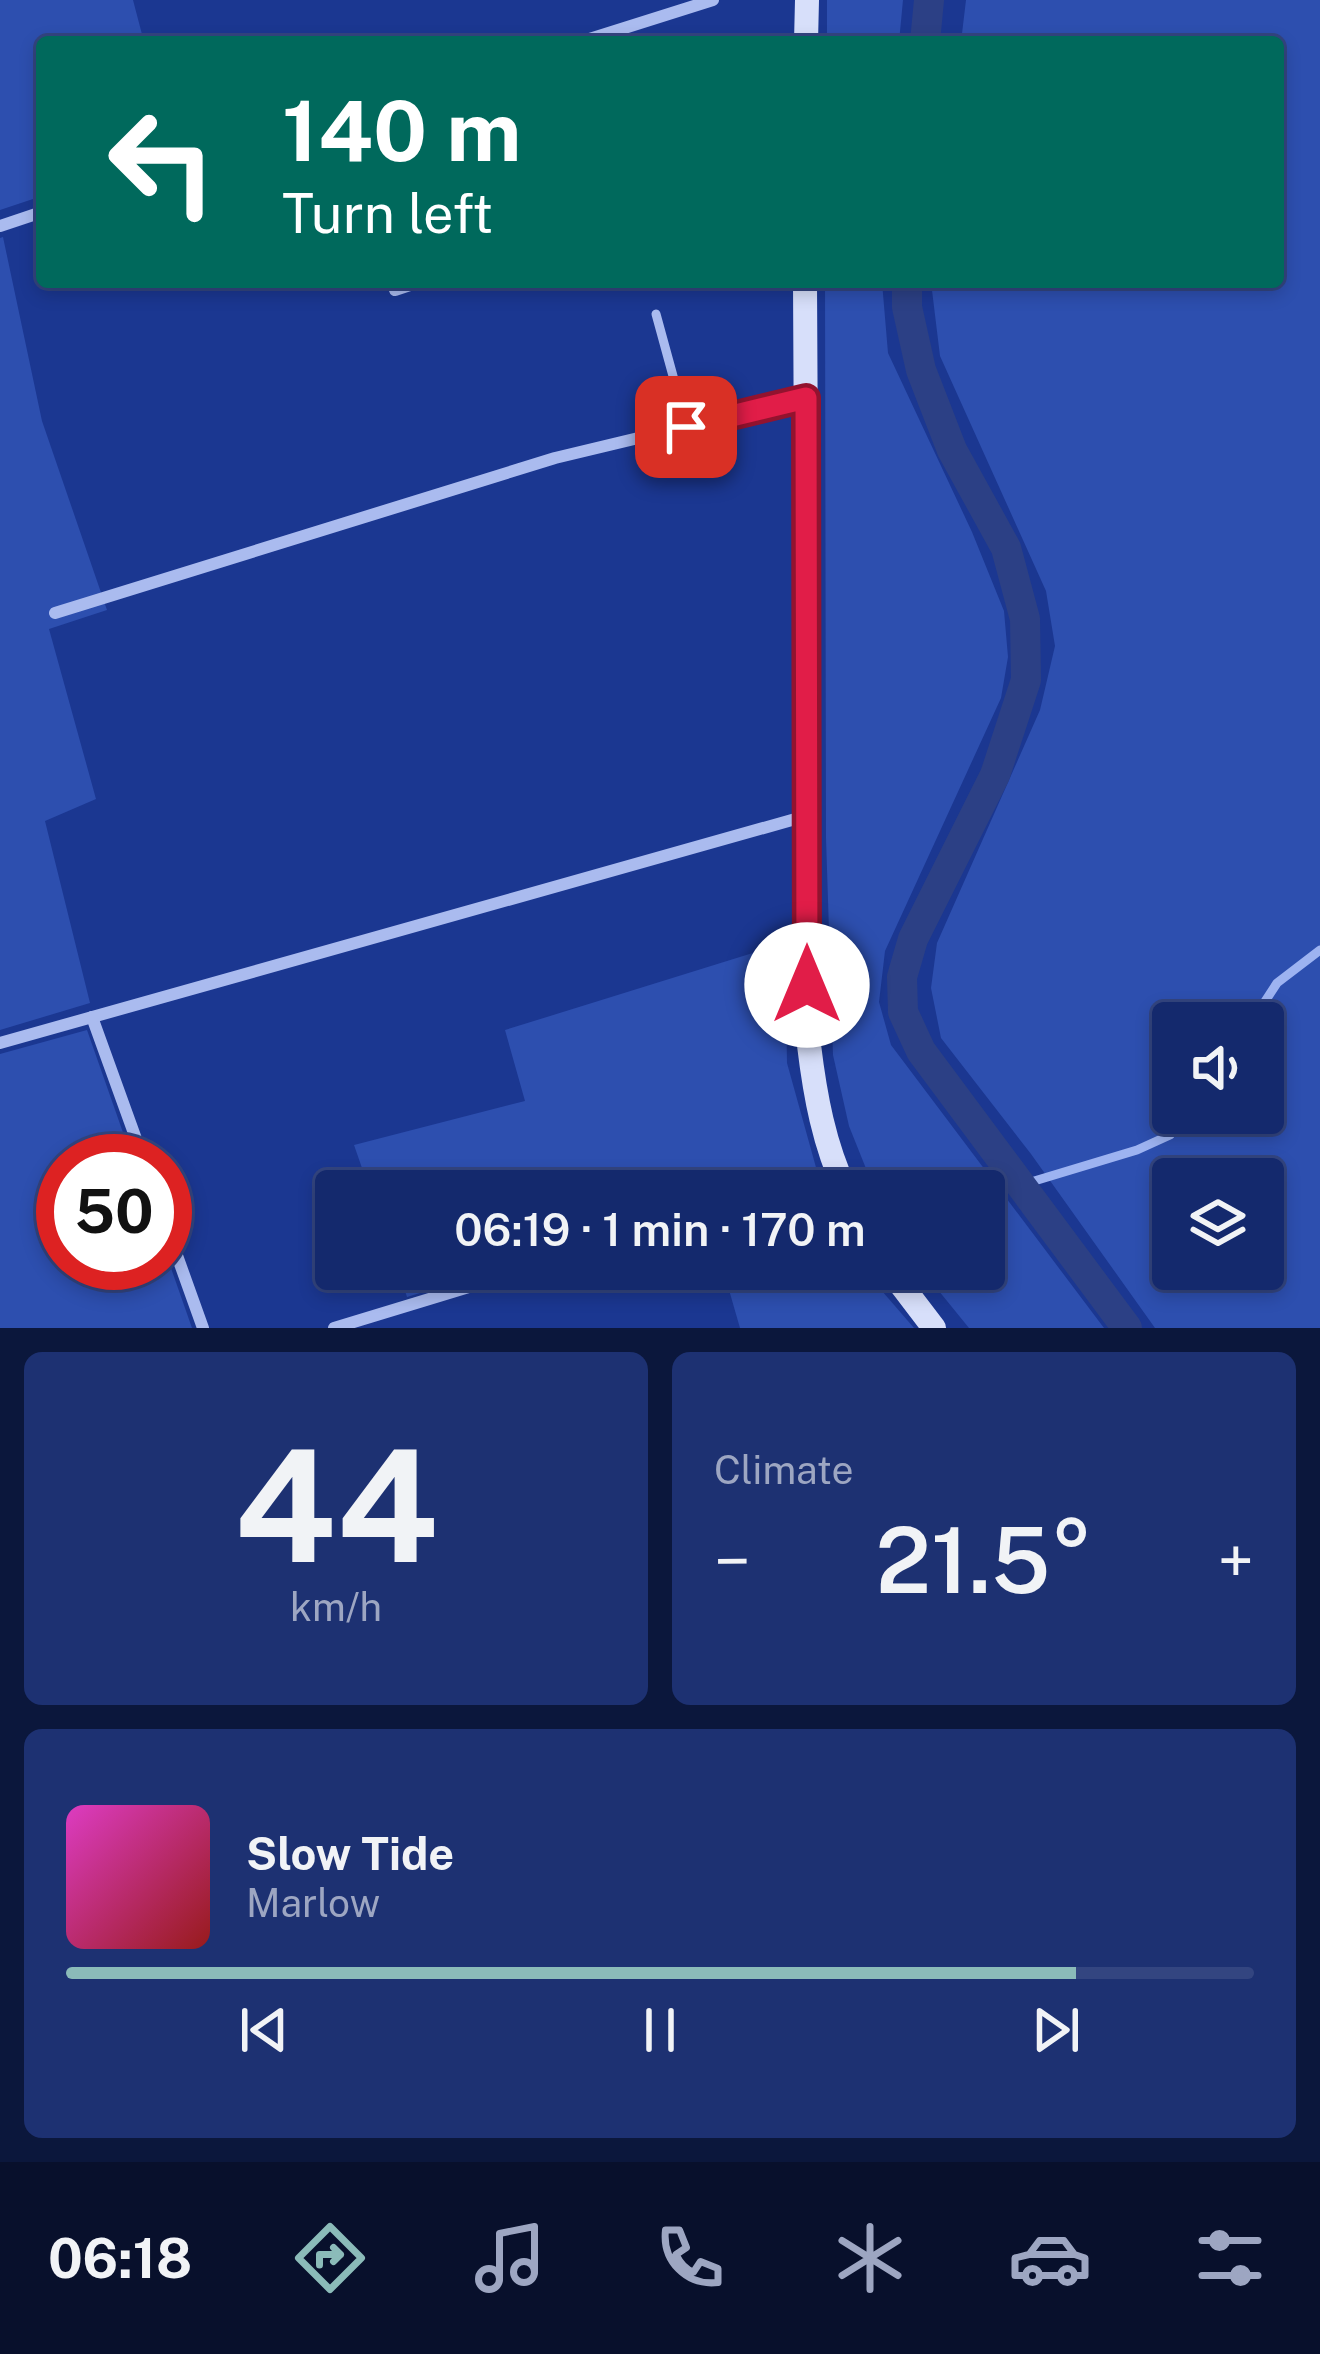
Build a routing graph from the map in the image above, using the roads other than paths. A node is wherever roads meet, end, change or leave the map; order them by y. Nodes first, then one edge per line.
1 (713, 0) edge
2 (807, 0) edge
3 (599, 36) edge
4 (806, 36) edge
5 (36, 214) edge
6 (0, 226) edge
7 (806, 288) edge
8 (656, 314) dead end
9 (806, 398) junction
10 (686, 427) junction
11 (55, 613) dead end
12 (806, 815) junction
13 (92, 1017) junction
14 (0, 1043) edge
15 (133, 1134) edge
16 (838, 1170) edge
17 (189, 1290) edge
18 (459, 1290) edge
19 (905, 1290) edge
20 (203, 1328) edge
21 (334, 1328) edge
22 (934, 1328) edge

1 - 3 street
2 - 4 main road
5 - 6 street
7 - 9 main road
8 - 10 lane
9 - 10 street
9 - 12 main road
10 - 11 street
12 - 13 street
12 - 16 main road
13 - 14 street
13 - 15 street
17 - 20 street
18 - 21 street
19 - 22 main road

